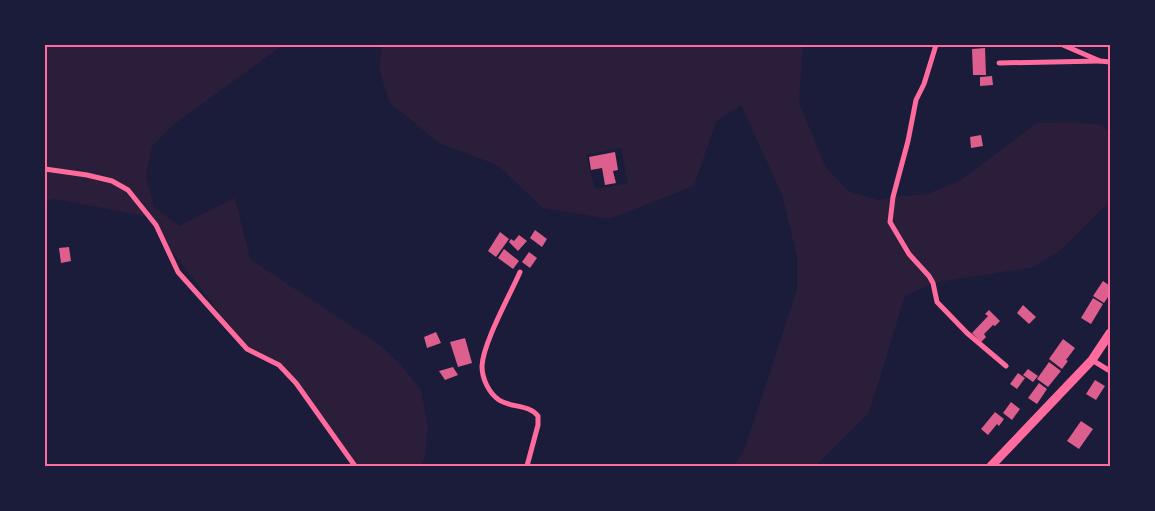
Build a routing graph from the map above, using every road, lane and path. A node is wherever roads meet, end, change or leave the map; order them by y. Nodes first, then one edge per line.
1 (936, 45) edge
2 (1063, 45) edge
3 (1100, 61) junction
4 (1110, 62) edge
5 (998, 63) dead end
6 (45, 169) edge
7 (520, 272) dead end
8 (1110, 333) edge
9 (1092, 360) junction
10 (1006, 366) dead end
11 (1110, 371) edge
12 (354, 466) edge
13 (527, 466) edge
14 (991, 466) edge

1 - 10 street
2 - 3 street
3 - 4 street
3 - 5 street
6 - 12 street
7 - 13 street
8 - 9 main road
9 - 11 street
9 - 14 main road

